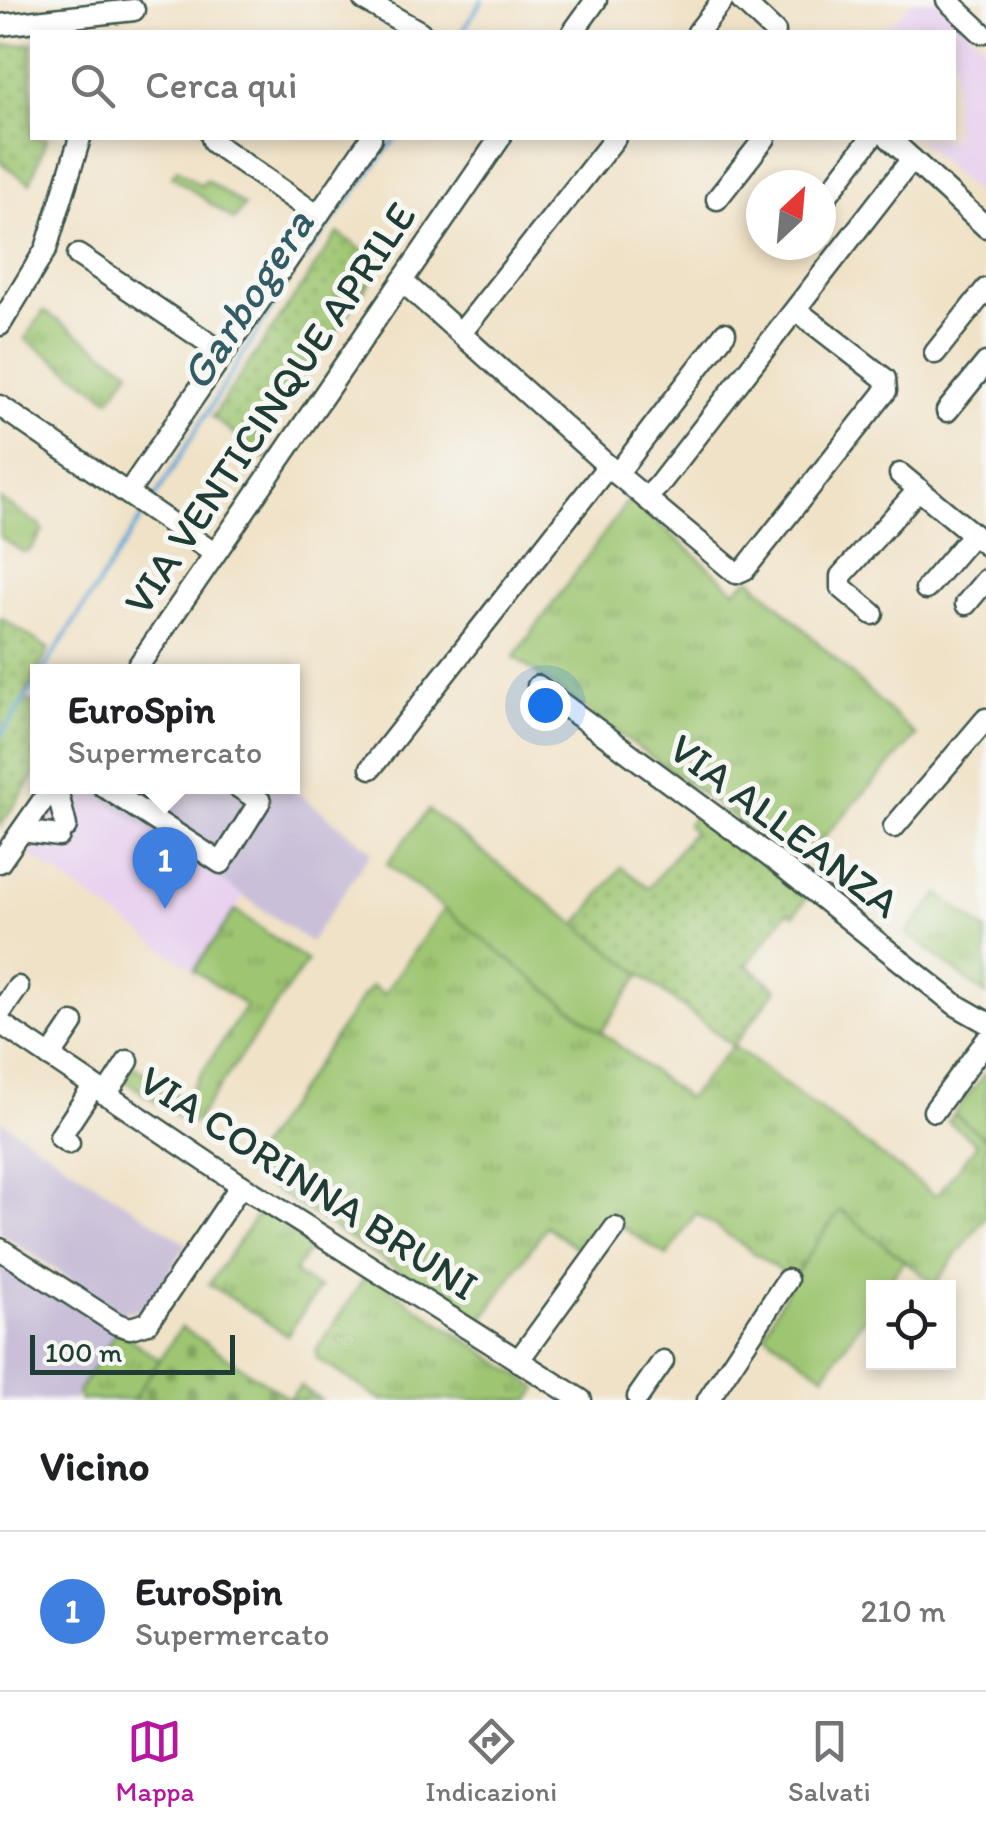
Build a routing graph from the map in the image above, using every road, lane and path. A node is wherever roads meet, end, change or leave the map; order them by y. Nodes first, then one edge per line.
1 (364, 0) edge
2 (596, 0) edge
3 (724, 0) edge
4 (740, 0) edge
5 (947, 0) edge
6 (136, 5) edge
7 (40, 10) edge
8 (0, 25) edge
9 (125, 30) edge
10 (416, 30) edge
11 (574, 30) edge
12 (700, 30) edge
13 (773, 30) edge
14 (982, 33) dead end
15 (79, 140) edge
16 (213, 140) edge
17 (370, 140) edge
18 (499, 140) edge
19 (613, 140) edge
20 (763, 140) edge
21 (869, 140) edge
22 (891, 140) edge
23 (912, 159) junction
24 (836, 184) edge
25 (716, 199) dead end
26 (317, 214) junction
27 (986, 227) edge
28 (78, 255) dead end
29 (402, 280) junction
30 (986, 289) edge
31 (796, 310) junction
32 (0, 326) edge
33 (461, 333) junction
34 (724, 333) dead end
35 (222, 352) junction
36 (935, 352) dead end
37 (986, 363) edge
38 (0, 406) edge
39 (946, 411) dead end
40 (613, 470) junction
41 (900, 474) dead end
42 (919, 489) junction
43 (646, 498) junction
44 (142, 503) junction
45 (979, 539) edge
46 (214, 552) junction
47 (986, 580) edge
48 (926, 589) dead end
49 (966, 604) dead end
50 (872, 614) dead end
51 (139, 664) edge
52 (538, 686) dead end
53 (986, 719) edge
54 (371, 768) dead end
55 (54, 794) edge
56 (58, 794) edge
57 (115, 794) edge
58 (249, 794) edge
59 (894, 827) dead end
60 (28, 832) junction
61 (0, 862) edge
62 (18, 987) dead end
63 (0, 1013) edge
64 (0, 1022) edge
65 (986, 1022) edge
66 (73, 1023) dead end
67 (986, 1041) edge
68 (50, 1057) junction
69 (128, 1061) dead end
70 (100, 1091) junction
71 (934, 1110) dead end
72 (68, 1143) dead end
73 (241, 1185) junction
74 (615, 1228) dead end
75 (0, 1249) edge
76 (787, 1280) dead end
77 (518, 1361) junction
78 (664, 1361) dead end
79 (639, 1399) edge
80 (581, 1400) edge
81 (708, 1400) edge

1 - 10 street
2 - 11 street
3 - 12 street
4 - 13 street
5 - 14 street
6 - 7 street
6 - 9 street
7 - 8 street
15 - 32 street
16 - 26 street
17 - 26 street
18 - 29 street, VIA VENTICINQUE APRILE
19 - 33 street
20 - 25 street
21 - 24 street
22 - 23 street
23 - 27 street
23 - 31 street
26 - 35 street
28 - 35 street
29 - 33 street
29 - 46 street, VIA VENTICINQUE APRILE
30 - 36 street
31 - 43 street
31 - 43 street
33 - 40 street
34 - 40 street
35 - 44 street
37 - 39 street
38 - 44 street
40 - 43 street
40 - 54 street
41 - 42 street
42 - 45 street
42 - 50 street
44 - 46 street
45 - 48 street
46 - 51 street, VIA VENTICINQUE APRILE
47 - 49 street
52 - 65 street, VIA ALLEANZA
53 - 59 street
55 - 60 street
56 - 60 street
57 - 58 street
60 - 61 street
62 - 63 street
64 - 68 street, VIA CORINNA BRUNI
66 - 68 street
67 - 71 street
68 - 70 street, VIA CORINNA BRUNI
69 - 70 street
70 - 72 street
70 - 73 street, VIA CORINNA BRUNI
73 - 75 street
73 - 77 street, VIA CORINNA BRUNI
74 - 77 street
76 - 81 street
77 - 80 street, VIA CORINNA BRUNI
78 - 79 street

